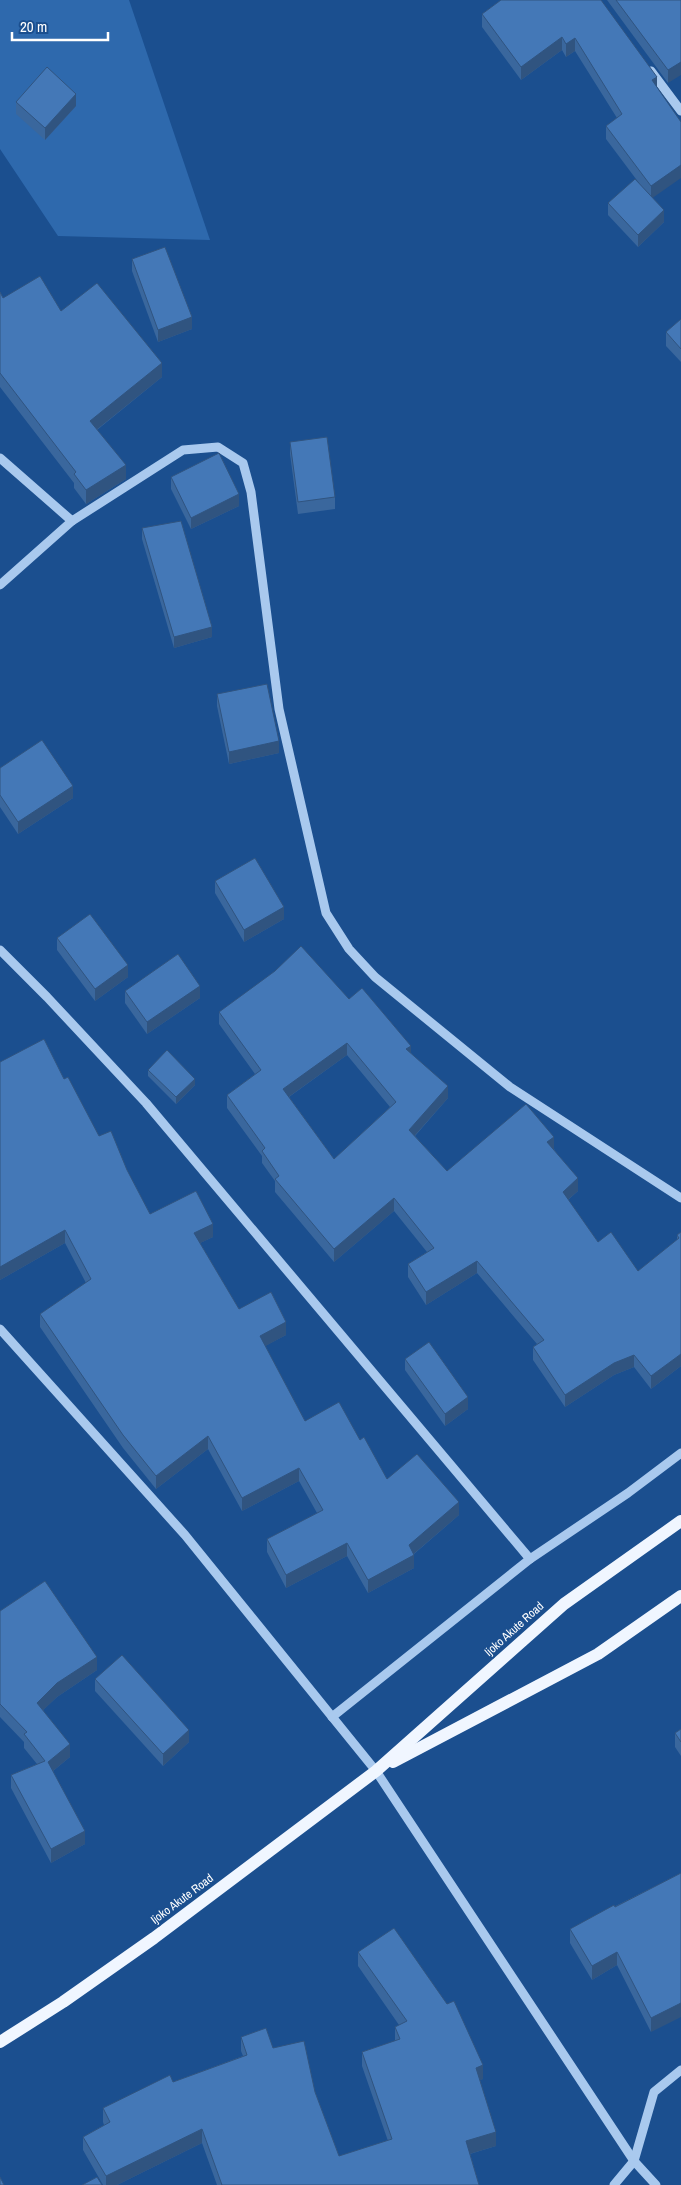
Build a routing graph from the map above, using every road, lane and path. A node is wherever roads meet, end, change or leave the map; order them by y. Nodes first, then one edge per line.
1 (643, 60) edge
2 (681, 111) edge
3 (0, 458) edge
4 (72, 522) junction
5 (0, 585) edge
6 (0, 950) edge
7 (681, 1198) edge
8 (0, 1329) edge
9 (681, 1453) edge
10 (681, 1521) edge
11 (530, 1559) junction
12 (681, 1596) edge
13 (332, 1717) junction
14 (376, 1771) junction
15 (0, 2042) edge
16 (681, 2070) edge
17 (634, 2161) junction
18 (614, 2185) edge
19 (656, 2185) edge

1 - 2 street
3 - 4 street
4 - 5 street
4 - 7 street
6 - 11 street
8 - 13 street
9 - 11 street
10 - 14 main road, Ijoko Akute Road
11 - 13 street
12 - 14 main road, Ijoko Akute Road
13 - 14 street
14 - 15 main road, Ijoko Akute Road
14 - 17 street
16 - 17 street
17 - 18 street
17 - 19 street

